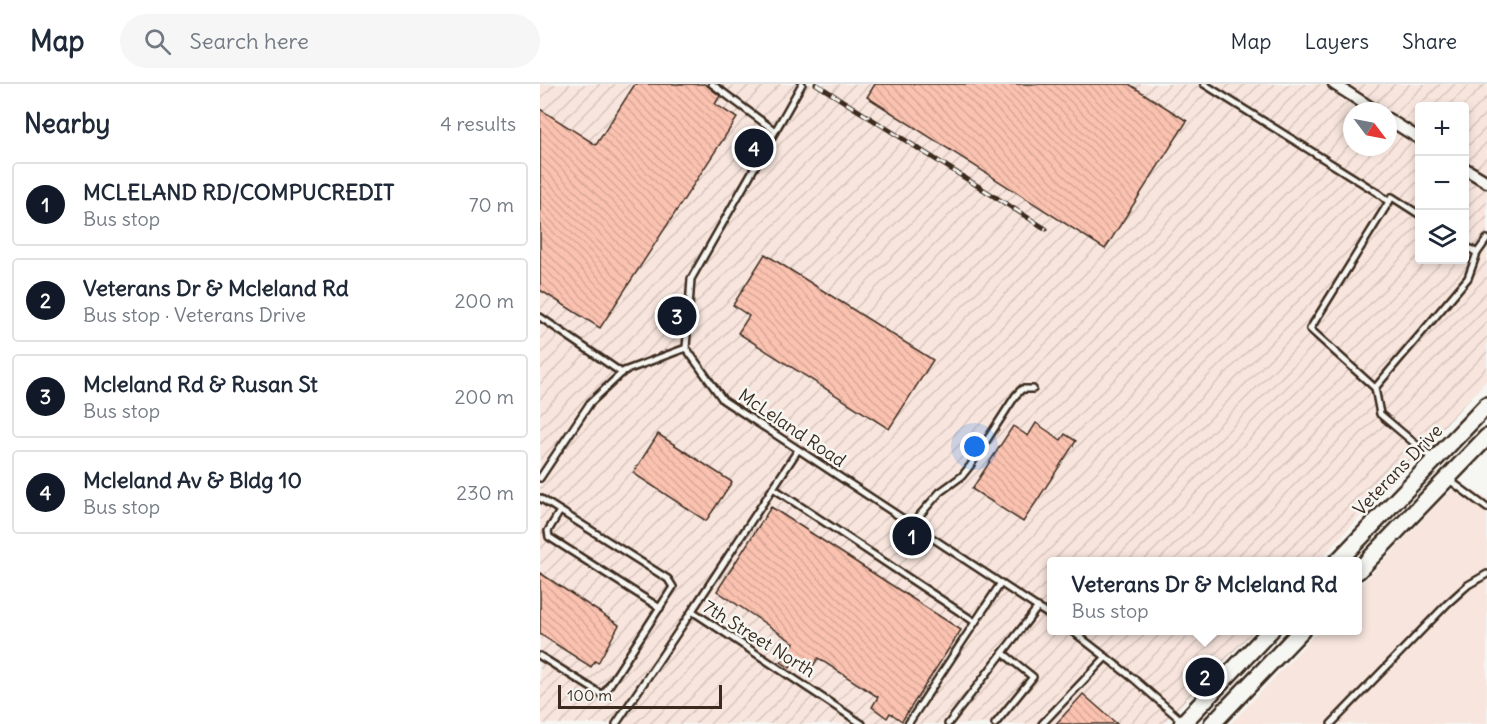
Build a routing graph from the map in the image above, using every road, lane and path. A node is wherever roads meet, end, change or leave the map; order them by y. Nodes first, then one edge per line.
1 (712, 84) edge
2 (802, 84) edge
3 (1204, 84) edge
4 (1334, 84) edge
5 (1362, 102) edge
6 (1397, 125) edge
7 (775, 131) junction
8 (1415, 136) edge
9 (1469, 171) edge
10 (1487, 182) edge
11 (1389, 202) junction
12 (1415, 212) edge
13 (1487, 239) edge
14 (1469, 248) edge
15 (1477, 253) junction
16 (540, 317) edge
17 (686, 348) junction
18 (622, 373) junction
19 (1375, 388) junction
20 (1033, 389) dead end
21 (1487, 405) edge
22 (1487, 436) edge
23 (798, 450) junction
24 (1435, 460) junction
25 (540, 478) edge
26 (1447, 478) junction
27 (773, 488) junction
28 (540, 498) edge
29 (1487, 508) edge
30 (560, 511) junction
31 (912, 525) junction
32 (1341, 557) edge
33 (1362, 568) edge
34 (1487, 574) edge
35 (1000, 583) junction
36 (660, 608) junction
37 (1038, 608) junction
38 (692, 611) junction
39 (1047, 614) edge
40 (975, 622) junction
41 (1077, 635) edge
42 (1266, 635) edge
43 (1297, 635) edge
44 (1003, 653) junction
45 (540, 656) edge
46 (1106, 657) junction
47 (616, 724) edge
48 (862, 724) edge
49 (908, 724) edge
50 (948, 724) edge
51 (995, 724) edge
52 (1042, 724) edge
53 (1184, 724) edge
54 (1212, 724) edge
55 (1331, 724) edge

1 - 7 lane
2 - 7 lane
3 - 11 lane
4 - 5 street
6 - 8 street
7 - 17 lane
9 - 10 street
11 - 12 lane
11 - 19 lane
13 - 15 lane
14 - 15 lane
15 - 19 lane
16 - 18 lane
17 - 18 lane
17 - 23 lane, McLeland Road
18 - 25 lane
19 - 24 lane
20 - 31 lane
21 - 24 main road, Veterans Drive
22 - 26 main road
23 - 27 lane
23 - 31 lane, McLeland Road
24 - 32 main road, Veterans Drive
26 - 29 lane
26 - 33 main road
27 - 38 lane
27 - 40 lane
28 - 30 lane
30 - 36 lane
30 - 36 lane
31 - 35 lane, McLeland Road
34 - 55 lane
35 - 37 lane, McLeland Road
35 - 40 lane
36 - 45 lane
37 - 39 lane, McLeland Road
37 - 44 lane
38 - 47 lane, 7th Street North
38 - 48 lane, 7th Street North
40 - 49 lane
41 - 46 lane
42 - 53 main road
43 - 54 main road
44 - 50 lane
44 - 51 lane
46 - 52 lane
46 - 53 lane

